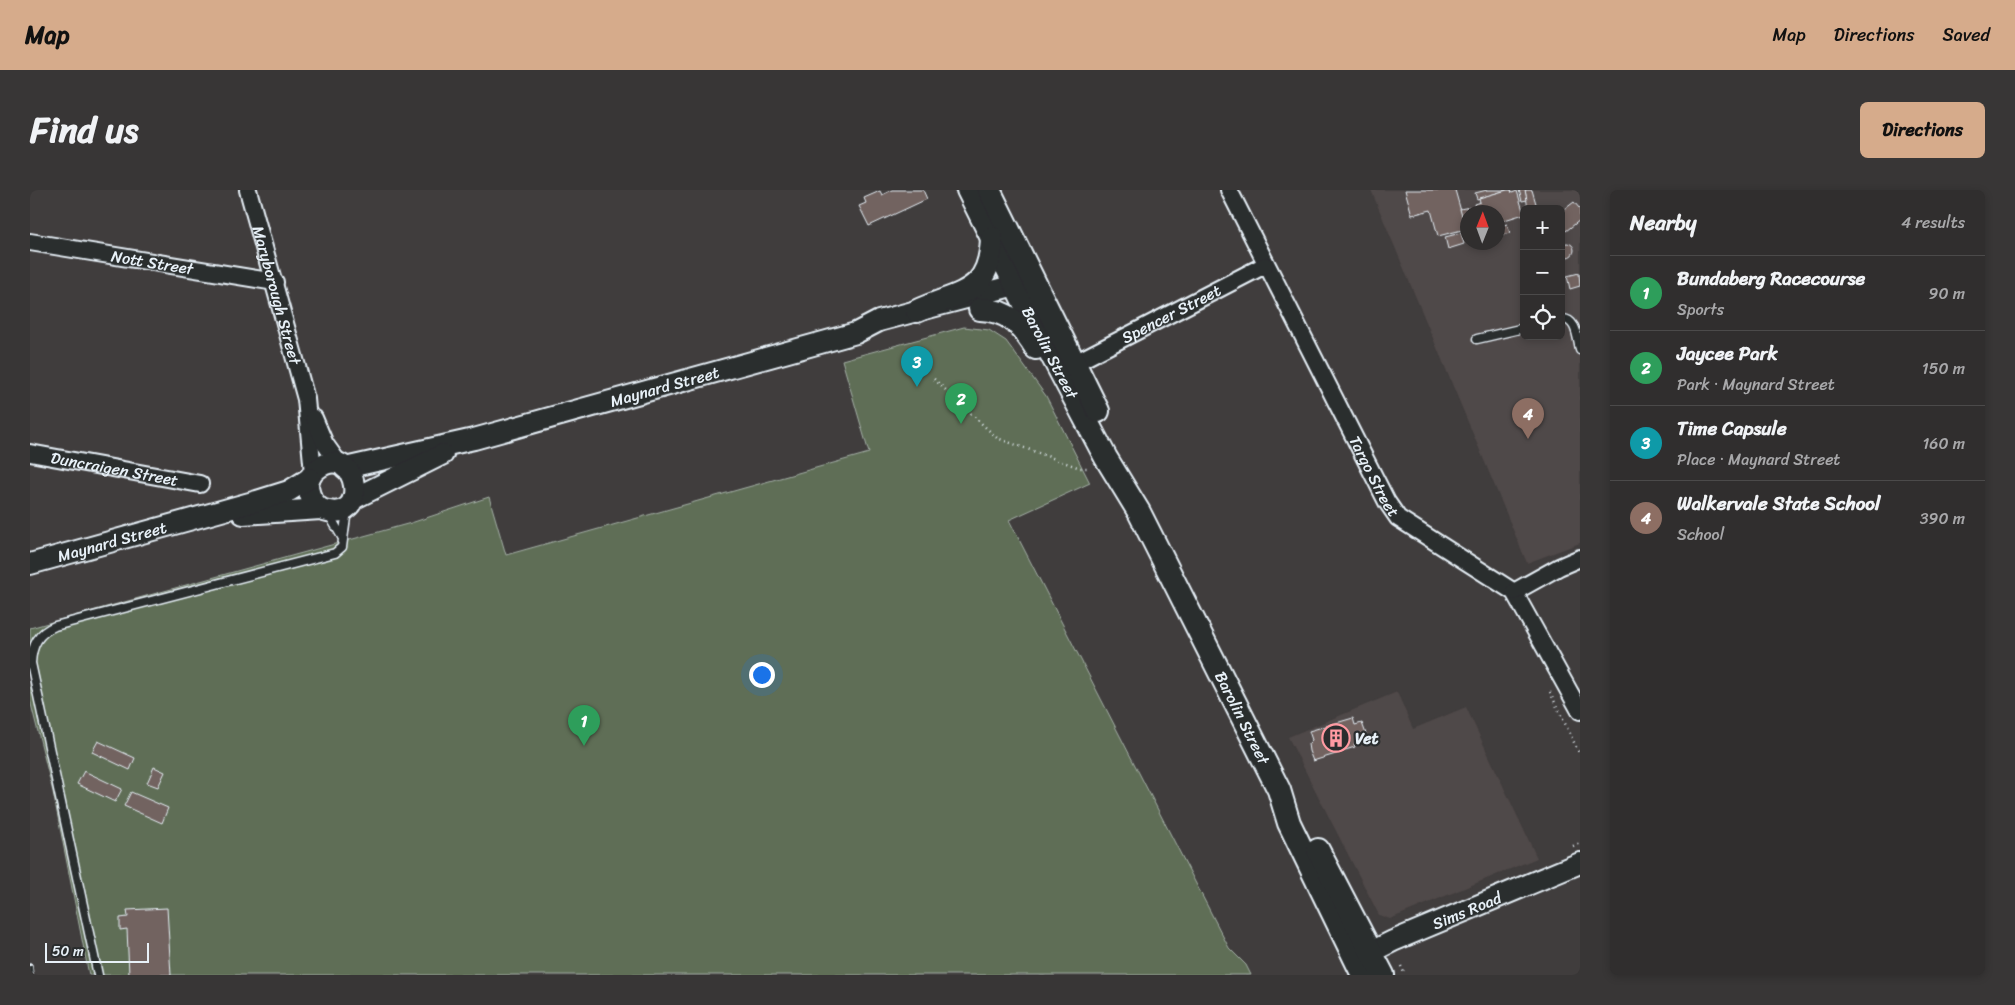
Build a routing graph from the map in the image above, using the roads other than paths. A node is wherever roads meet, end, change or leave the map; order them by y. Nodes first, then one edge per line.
1 (248, 190) edge
2 (968, 190) edge
3 (989, 190) edge
4 (1228, 190) edge
5 (992, 238) junction
6 (30, 242) edge
7 (1265, 265) junction
8 (275, 282) junction
9 (1028, 288) junction
10 (980, 309) junction
11 (917, 312) junction
12 (1565, 318) edge
13 (1520, 329) edge
14 (856, 333) junction
15 (1477, 339) dead end
16 (1580, 350) edge
17 (1075, 362) junction
18 (306, 400) junction
19 (1091, 430) junction
20 (474, 439) junction
21 (30, 453) edge
22 (343, 467) junction
23 (312, 476) junction
24 (200, 484) dead end
25 (350, 503) junction
26 (324, 510) junction
27 (1139, 512) junction
28 (194, 520) junction
29 (342, 538) junction
30 (1580, 558) edge
31 (30, 564) edge
32 (1514, 592) junction
33 (1580, 710) edge
34 (1580, 863) edge
35 (1363, 962) edge
36 (1392, 970) edge
37 (98, 975) edge

1 - 8 street, Maryborough Street
2 - 5 main road, Barolin Street
3 - 9 main road, Barolin Street
4 - 7 street, Targo Street
5 - 9 main road, Barolin Street
5 - 11 main road
6 - 8 street, Nott Street
7 - 17 street, Spencer Street
7 - 32 street, Targo Street
8 - 18 street, Maryborough Street
9 - 10 street, Maynard Street
9 - 11 street, Maynard Street
9 - 17 main road, Barolin Street
9 - 19 main road, Barolin Street
10 - 14 street, Maynard Street
10 - 19 main road
11 - 14 street, Maynard Street
12 - 16 lane
13 - 15 lane
14 - 20 street, Maynard Street
17 - 27 main road, Barolin Street
18 - 22 street, Maryborough Street
18 - 23 street, Maryborough Street
19 - 27 main road, Barolin Street
20 - 22 street, Maynard Street
20 - 25 street, Maynard Street
21 - 24 street, Duncraigen Street
22 - 23 street
22 - 25 street
23 - 26 street
23 - 28 street, Maynard Street
25 - 26 street
25 - 29 lane
26 - 28 street, Maynard Street
26 - 29 lane
27 - 35 main road, Barolin Street
28 - 31 street, Maynard Street
29 - 37 lane
30 - 32 street
32 - 33 street, Targo Street
34 - 35 street, Sims Road
35 - 36 main road, Barolin Street

